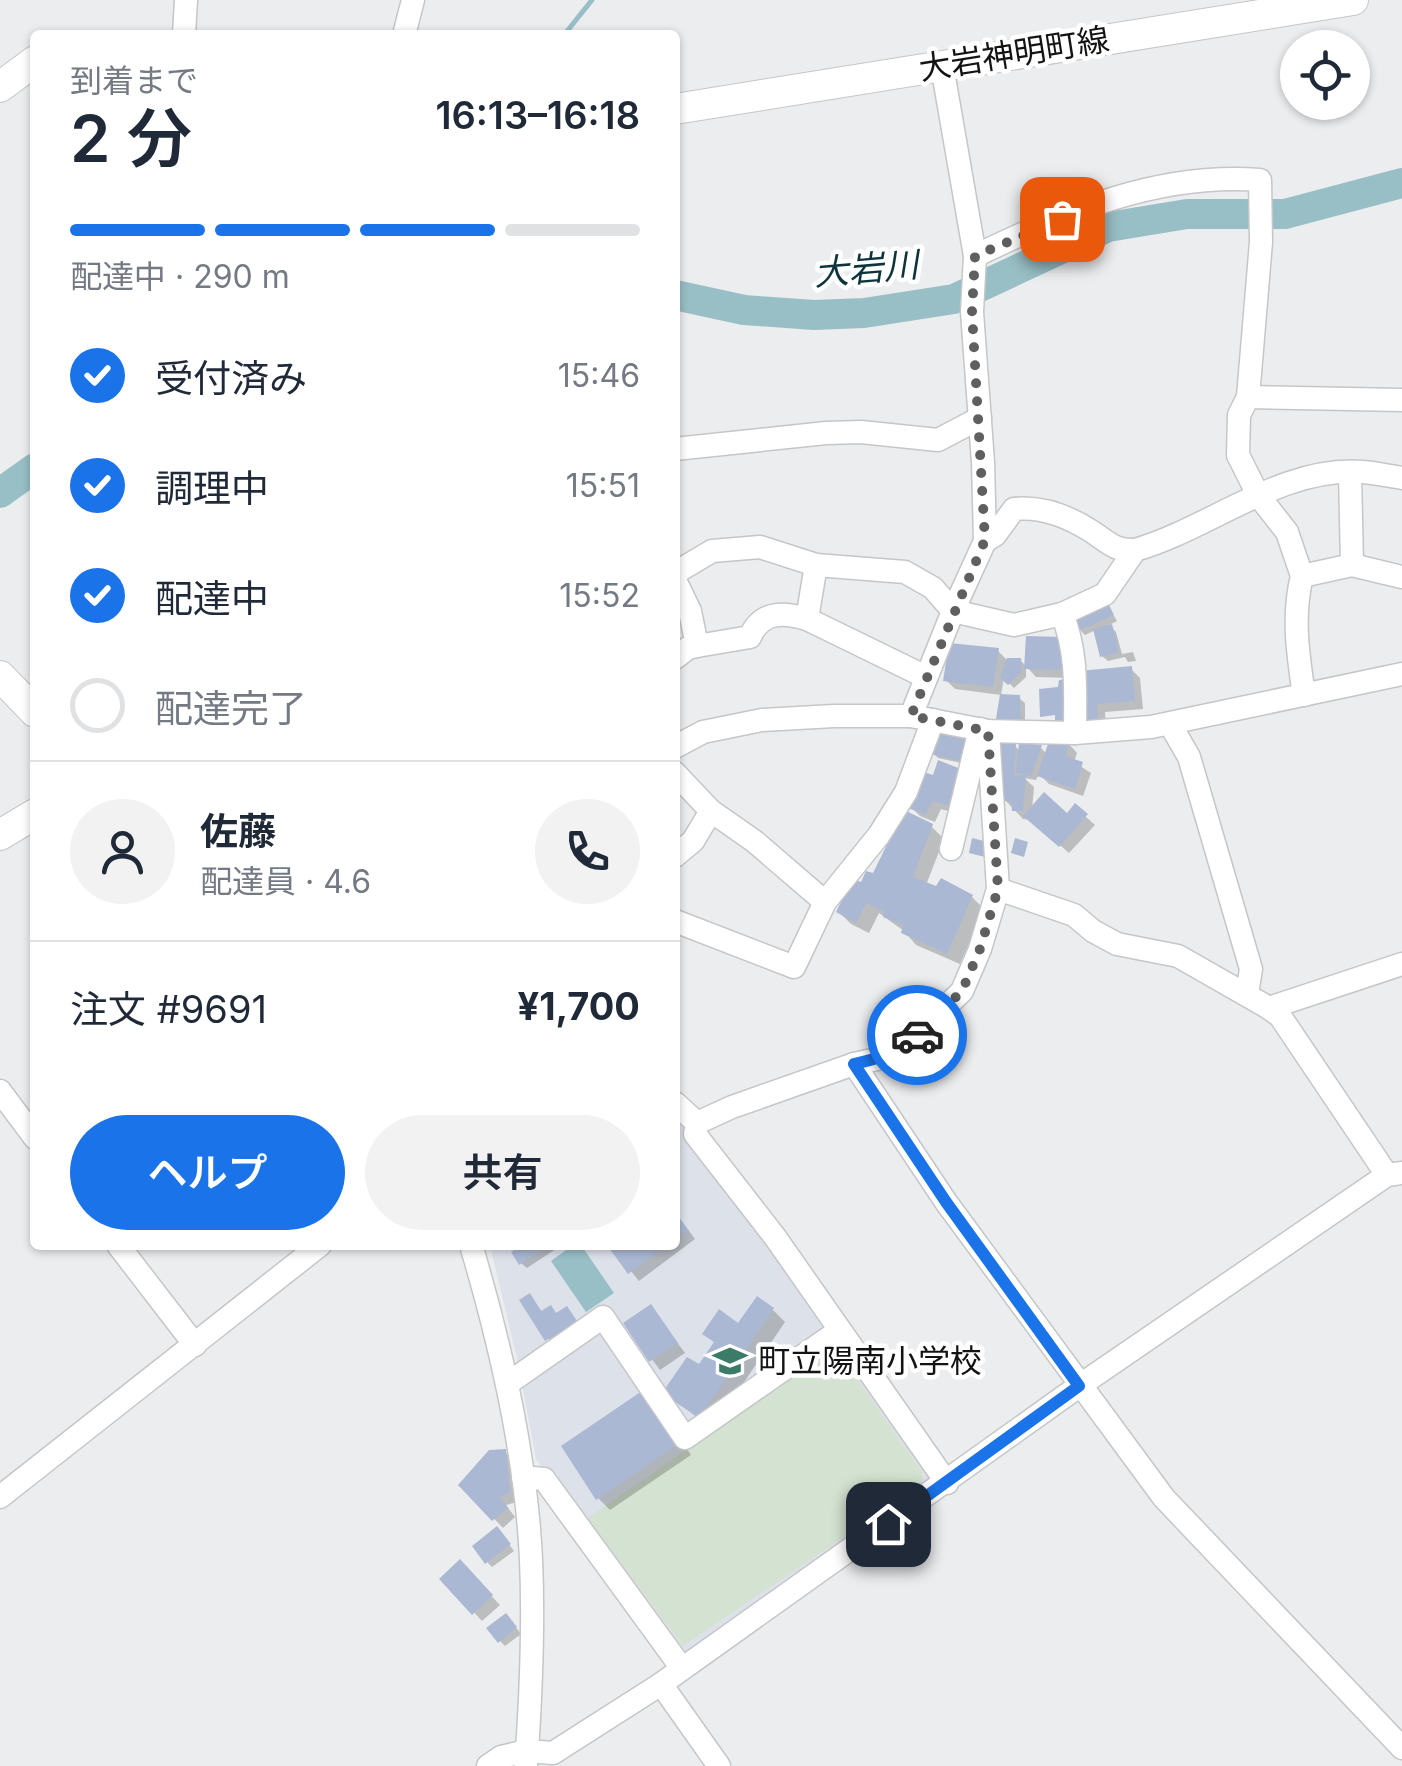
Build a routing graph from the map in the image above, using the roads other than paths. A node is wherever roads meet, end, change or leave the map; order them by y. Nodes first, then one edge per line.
1 (186, 0) edge
2 (413, 0) edge
3 (1352, 0) edge
4 (1235, 9) edge
5 (184, 30) edge
6 (405, 30) edge
7 (30, 64) edge
8 (942, 66) junction
9 (0, 87) edge
10 (680, 108) edge
11 (975, 256) junction
12 (1248, 397) junction
13 (1402, 400) edge
14 (980, 418) junction
15 (680, 448) edge
16 (1350, 472) junction
17 (1402, 478) edge
18 (1258, 495) junction
19 (985, 540) junction
20 (1135, 550) junction
21 (816, 564) junction
22 (1352, 565) junction
23 (680, 572) edge
24 (1302, 576) junction
25 (1402, 578) edge
26 (680, 588) edge
27 (953, 611) junction
28 (1062, 614) junction
29 (808, 619) junction
30 (698, 646) junction
31 (680, 654) edge
32 (1402, 674) edge
33 (0, 676) edge
34 (926, 677) junction
35 (1304, 696) junction
36 (30, 707) edge
37 (922, 718) junction
38 (1170, 724) junction
39 (984, 730) junction
40 (1075, 733) junction
41 (680, 744) edge
42 (680, 778) edge
43 (712, 812) junction
44 (30, 817) edge
45 (0, 836) edge
46 (951, 848) dead end
47 (680, 852) edge
48 (998, 889) junction
49 (825, 902) junction
50 (680, 923) edge
51 (1402, 964) edge
52 (1246, 994) junction
53 (1270, 1008) junction
54 (854, 1064) junction
55 (0, 1091) edge
56 (680, 1108) edge
57 (697, 1123) junction
58 (30, 1131) edge
59 (1394, 1174) edge
60 (122, 1250) edge
61 (314, 1250) edge
62 (472, 1250) edge
63 (840, 1330) junction
64 (195, 1345) junction
65 (507, 1384) junction
66 (1079, 1386) junction
67 (523, 1477) junction
68 (947, 1483) junction
69 (0, 1497) edge
70 (681, 1667) junction
71 (661, 1684) junction
72 (1402, 1748) edge
73 (527, 1758) edge
74 (488, 1766) edge
75 (719, 1766) edge

1 - 5 street
2 - 6 street
3 - 4 main road, 大岩神明町線
4 - 8 main road, 大岩神明町線
7 - 9 main road
8 - 10 main road, 大岩神明町線
8 - 11 street
11 - 12 street
11 - 14 street
12 - 13 street
12 - 18 street
14 - 15 street
14 - 19 street
16 - 17 street
16 - 18 street
16 - 22 street
18 - 20 street
18 - 24 street
19 - 20 street
19 - 27 street
20 - 28 street
21 - 23 street
21 - 27 street
21 - 29 street
22 - 24 street
22 - 25 street
24 - 35 street
26 - 30 street
27 - 28 street
27 - 34 street
28 - 40 street
29 - 30 street
29 - 34 street
30 - 31 street
32 - 35 street
33 - 36 main road
34 - 37 street
35 - 38 street
37 - 39 street
37 - 41 street
37 - 49 street
38 - 40 street
38 - 52 street
39 - 40 street
39 - 46 street
39 - 48 street
42 - 43 street
43 - 47 street
43 - 49 street
44 - 45 main road
48 - 52 street
48 - 54 street
49 - 50 street
51 - 53 street
52 - 53 street
53 - 59 street
54 - 57 street
54 - 66 street
55 - 58 street
56 - 57 street
57 - 63 street
59 - 66 street
60 - 64 street
61 - 64 street
62 - 65 street
63 - 65 street
63 - 68 street
64 - 69 street
65 - 67 street
66 - 68 street
66 - 72 street
67 - 70 street
67 - 73 street
68 - 70 street
70 - 71 street
71 - 73 street
71 - 75 street
73 - 74 street

